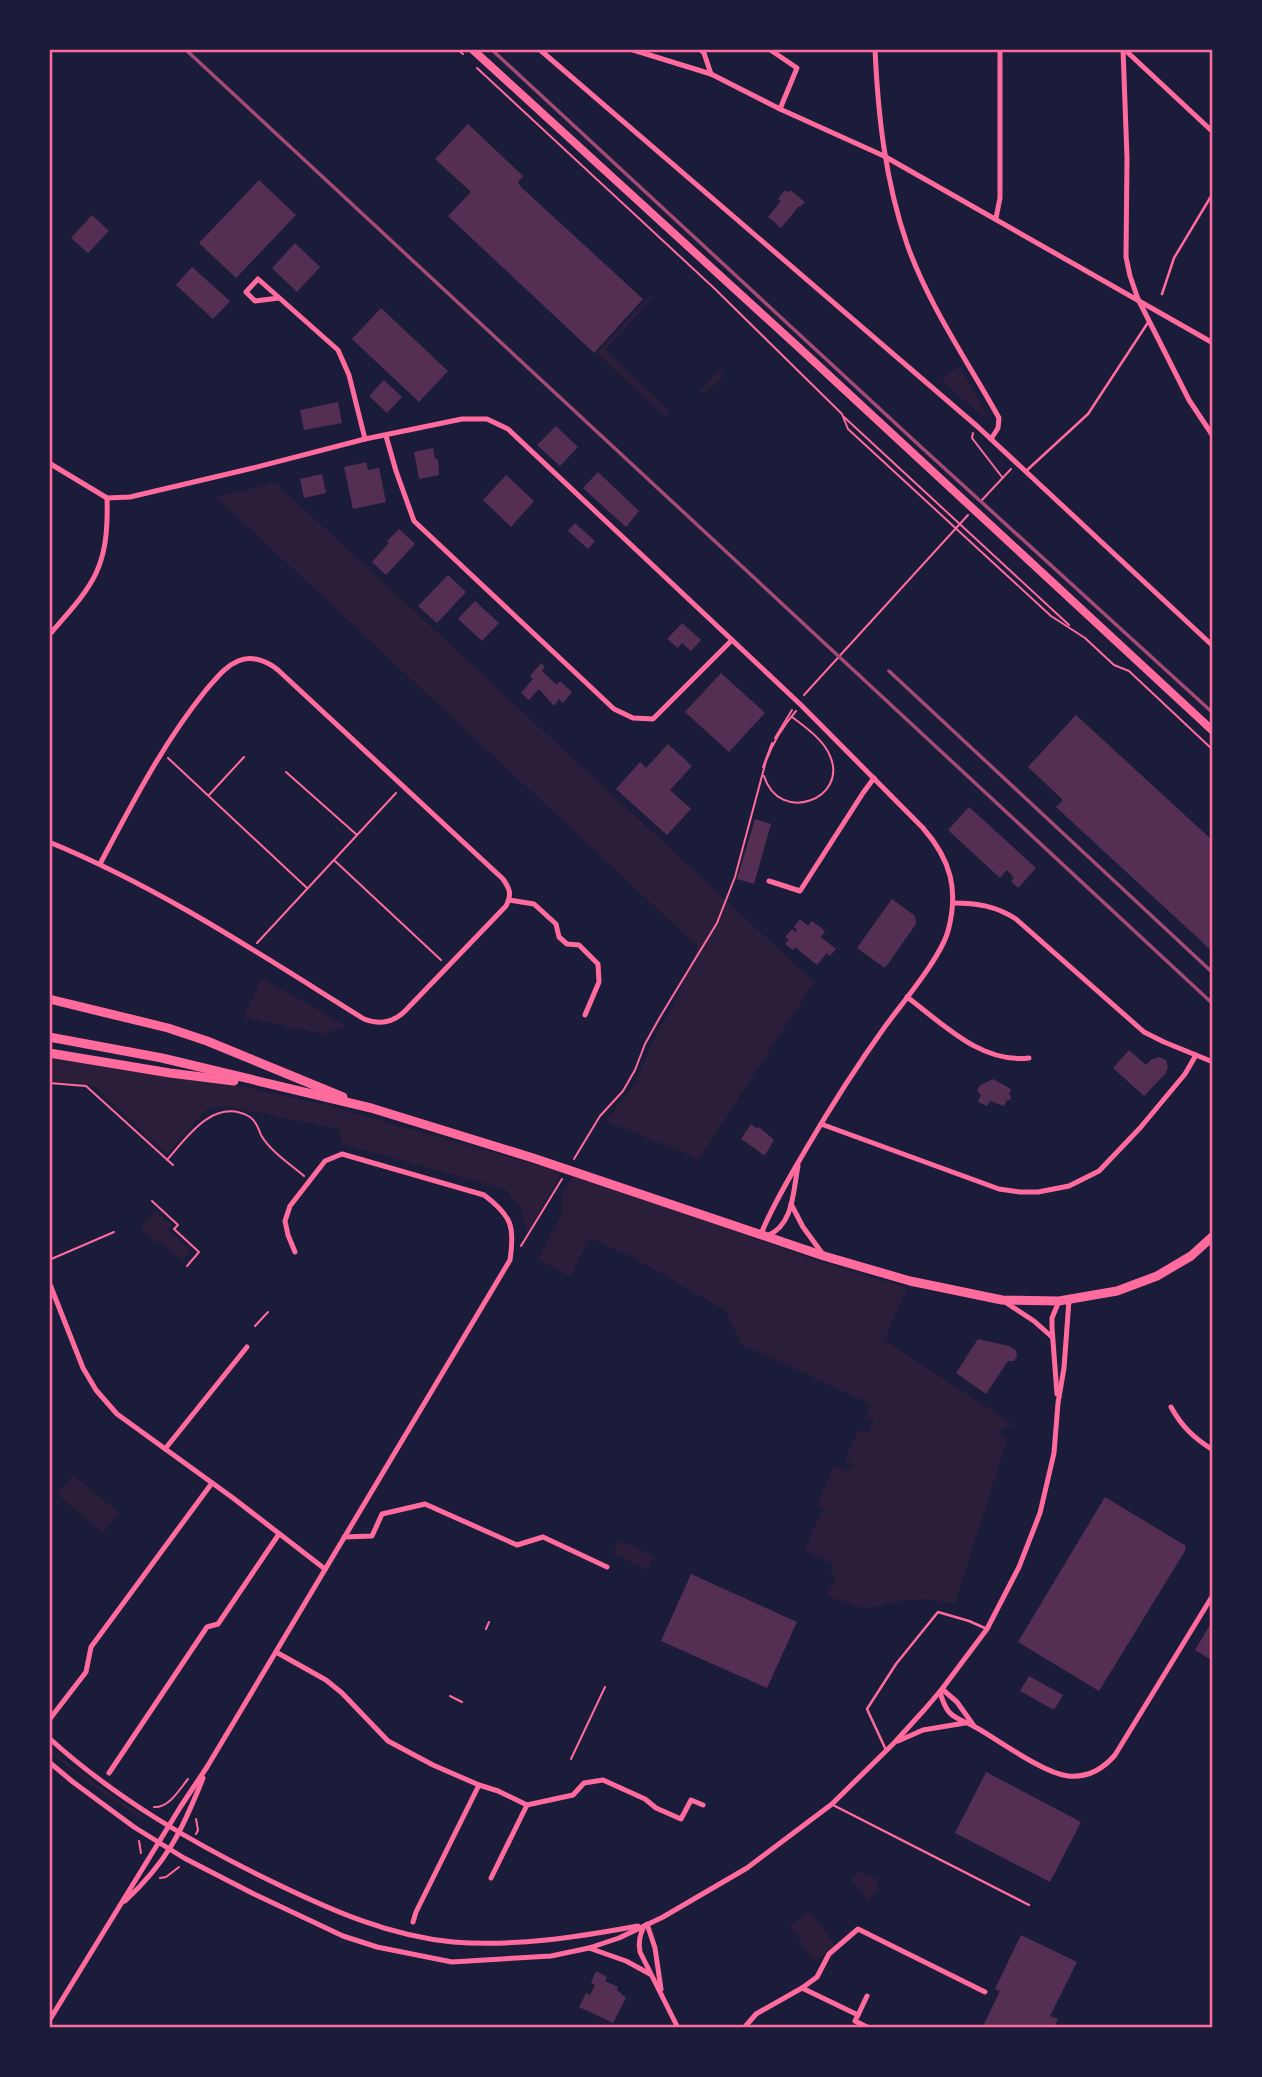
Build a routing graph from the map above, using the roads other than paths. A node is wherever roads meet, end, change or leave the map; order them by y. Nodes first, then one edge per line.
1 (472, 49) edge
2 (539, 49) edge
3 (630, 49) edge
4 (700, 49) edge
5 (769, 49) edge
6 (875, 49) edge
7 (1000, 49) edge
8 (1124, 49) edge
9 (711, 74) junction
10 (779, 109) junction
11 (1213, 132) edge
12 (884, 156) junction
13 (1213, 192) edge
14 (996, 218) junction
15 (1162, 294) dead end
16 (279, 298) junction
17 (1138, 299) junction
18 (1149, 320) junction
19 (1213, 343) edge
20 (386, 436) junction
21 (1213, 436) edge
22 (365, 439) junction
23 (991, 439) junction
24 (49, 463) edge
25 (1025, 472) junction
26 (107, 498) junction
27 (49, 635) edge
28 (732, 640) junction
29 (1213, 646) edge
30 (1213, 731) edge
31 (874, 778) junction
32 (49, 842) edge
33 (100, 864) junction
34 (769, 881) dead end
35 (509, 900) junction
36 (953, 903) junction
37 (907, 997) junction
38 (49, 999) edge
39 (585, 1015) dead end
40 (49, 1037) edge
41 (49, 1053) edge
42 (1196, 1055) junction
43 (1029, 1058) dead end
44 (1213, 1062) edge
45 (271, 1085) junction
46 (371, 1108) junction
47 (821, 1124) junction
48 (798, 1163) junction
49 (791, 1204) junction
50 (764, 1235) junction
51 (1213, 1236) edge
52 (295, 1252) dead end
53 (824, 1256) junction
54 (49, 1282) edge
55 (1002, 1300) junction
56 (1064, 1300) junction
57 (1052, 1337) junction
58 (247, 1347) dead end
59 (1058, 1403) junction
60 (1171, 1407) dead end
61 (165, 1449) junction
62 (1213, 1450) edge
63 (212, 1483) junction
64 (279, 1534) junction
65 (344, 1537) junction
66 (607, 1567) dead end
67 (325, 1569) junction
68 (1213, 1595) edge
69 (987, 1629) junction
70 (275, 1652) junction
71 (941, 1690) junction
72 (49, 1720) edge
73 (965, 1723) junction
74 (974, 1726) junction
75 (49, 1738) edge
76 (895, 1742) junction
77 (887, 1750) junction
78 (49, 1762) edge
79 (207, 1767) junction
80 (109, 1773) dead end
81 (479, 1786) junction
82 (832, 1804) junction
83 (527, 1805) junction
84 (703, 1805) dead end
85 (169, 1827) junction
86 (180, 1833) junction
87 (158, 1843) junction
88 (170, 1850) junction
89 (491, 1878) dead end
90 (1029, 1905) dead end
91 (120, 1906) junction
92 (412, 1922) dead end
93 (646, 1925) junction
94 (589, 1948) junction
95 (650, 1974) junction
96 (802, 1987) junction
97 (662, 1992) junction
98 (985, 1992) dead end
99 (867, 1996) dead end
100 (858, 2015) junction
101 (49, 2021) edge
102 (678, 2028) edge
103 (744, 2028) edge
104 (869, 2028) edge

1 - 30 main road
2 - 23 street
3 - 9 street
4 - 9 street
5 - 10 street
6 - 12 street
7 - 14 street
8 - 11 street
8 - 17 street
9 - 10 street
10 - 12 street
12 - 14 street
12 - 23 street
13 - 15 lane
14 - 17 street
16 - 16 street
16 - 22 street
17 - 18 street
17 - 19 street
18 - 21 street
18 - 25 lane
20 - 22 street
20 - 28 street
20 - 28 street
22 - 26 street
23 - 25 street
24 - 26 street
25 - 29 street
26 - 27 street
28 - 31 street
31 - 34 street
31 - 36 street
32 - 33 street
33 - 35 street
33 - 35 street
35 - 39 street
36 - 37 street
36 - 42 street
37 - 43 street
37 - 47 street
38 - 46 main road
40 - 45 main road
41 - 45 main road
42 - 44 street
42 - 47 street
45 - 46 main road
46 - 50 main road
47 - 48 street
48 - 49 street
48 - 50 street
49 - 50 street
49 - 53 street
50 - 53 main road
51 - 56 main road
52 - 65 street
53 - 55 main road
54 - 61 street
55 - 56 main road
55 - 57 street
56 - 57 street
56 - 59 street
57 - 59 street
58 - 61 street
59 - 69 street
60 - 62 street
61 - 63 street
63 - 64 street
63 - 72 street
64 - 67 street
64 - 80 street
65 - 66 street
65 - 67 street
67 - 70 street
68 - 74 street
69 - 71 street
69 - 77 lane
70 - 79 street
70 - 81 street
71 - 73 street
71 - 74 street
71 - 76 street
73 - 74 street
73 - 76 street
75 - 85 street
76 - 77 street
77 - 82 street
78 - 87 street
79 - 85 street
79 - 86 street
81 - 83 street
81 - 92 street
82 - 90 lane
82 - 93 street
83 - 84 street
83 - 89 street
85 - 86 street
85 - 87 street
86 - 88 street
86 - 93 street
87 - 88 street
87 - 91 street
88 - 91 street
88 - 94 street
91 - 101 street
93 - 94 street
93 - 95 street
93 - 97 street
94 - 95 street
95 - 97 street
96 - 98 street
96 - 100 street
96 - 103 street
97 - 102 street
99 - 100 street
100 - 104 street

